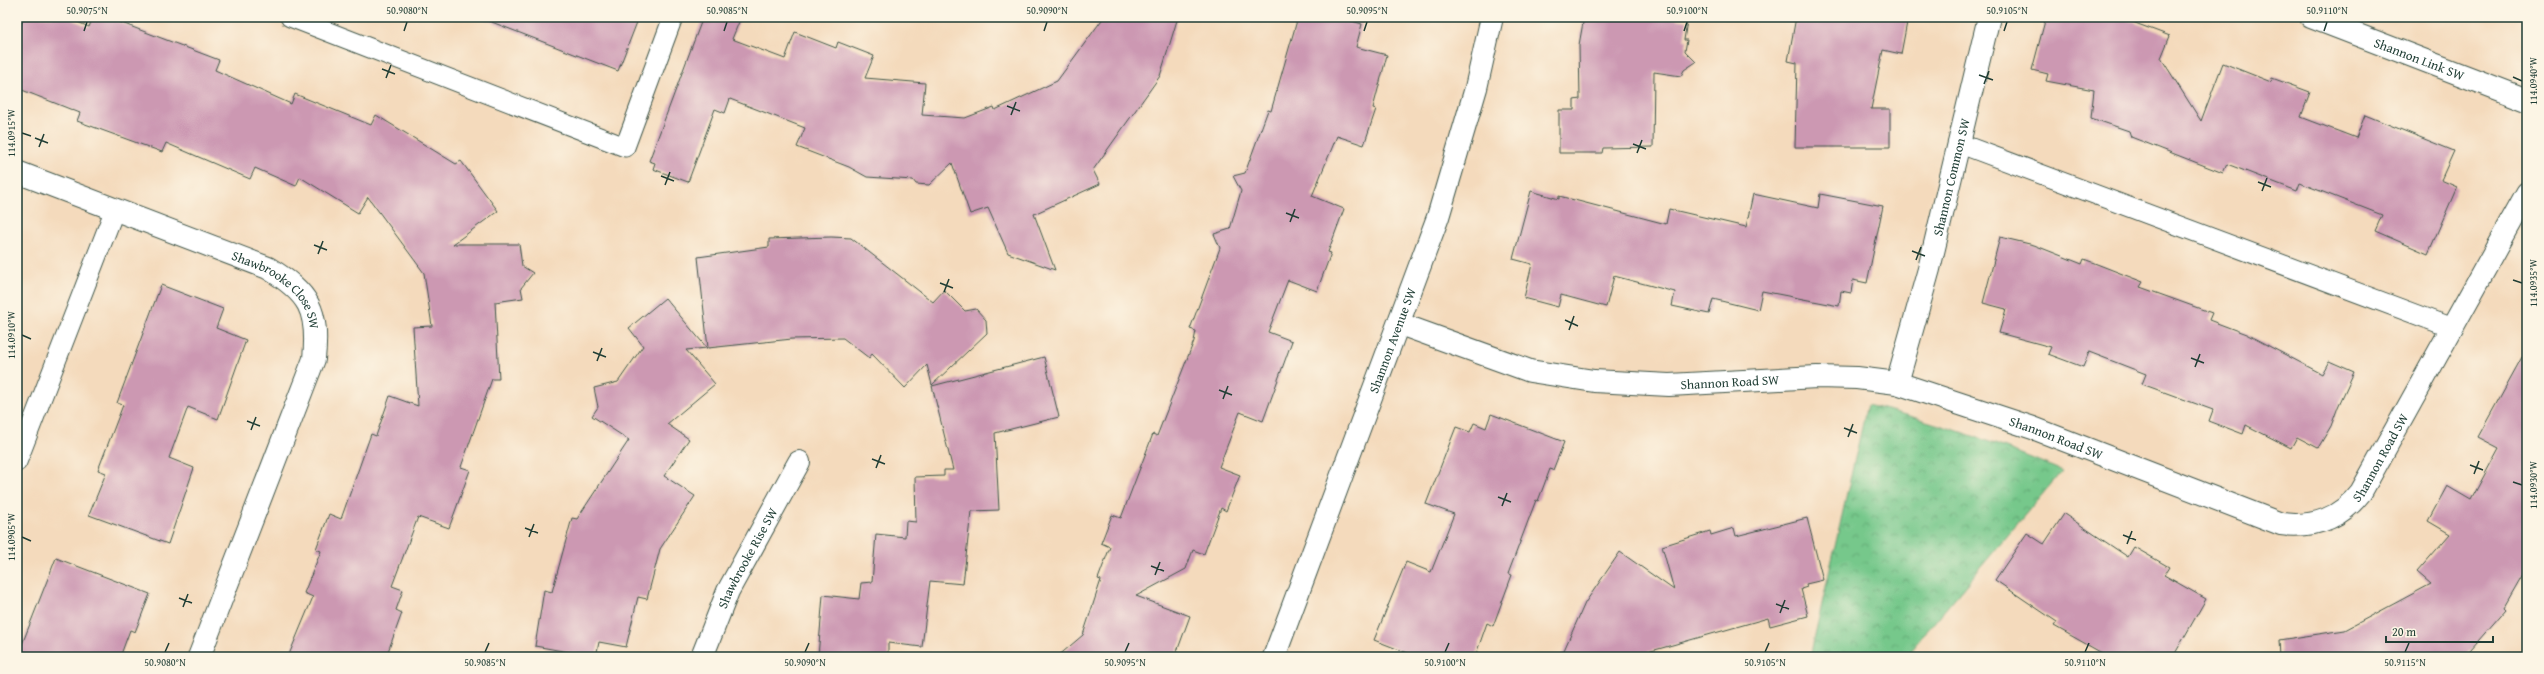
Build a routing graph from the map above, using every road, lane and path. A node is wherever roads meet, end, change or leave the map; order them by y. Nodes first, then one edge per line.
1 (290, 17) edge
2 (673, 17) edge
3 (1492, 17) edge
4 (1989, 17) edge
5 (2311, 17) edge
6 (2527, 100) edge
7 (1958, 143) junction
8 (17, 172) edge
9 (2527, 193) edge
10 (115, 209) junction
11 (1400, 324) junction
12 (2452, 328) junction
13 (1897, 383) junction
14 (17, 462) edge
15 (799, 462) dead end
16 (199, 657) edge
17 (702, 657) edge
18 (1274, 657) edge

1 - 2 lane
3 - 11 street, Shannon Avenue SW
4 - 7 street, Shannon Common SW
5 - 6 street, Shannon Link SW
7 - 12 lane
7 - 13 street, Shannon Common SW
8 - 10 street, Shawbrooke Close SW
9 - 12 street, Shannon Road SW
10 - 14 lane
10 - 16 street, Shawbrooke Close SW
11 - 13 street, Shannon Road SW
11 - 18 street, Shannon Avenue SW
12 - 13 street, Shannon Road SW
15 - 17 street, Shawbrooke Rise SW

